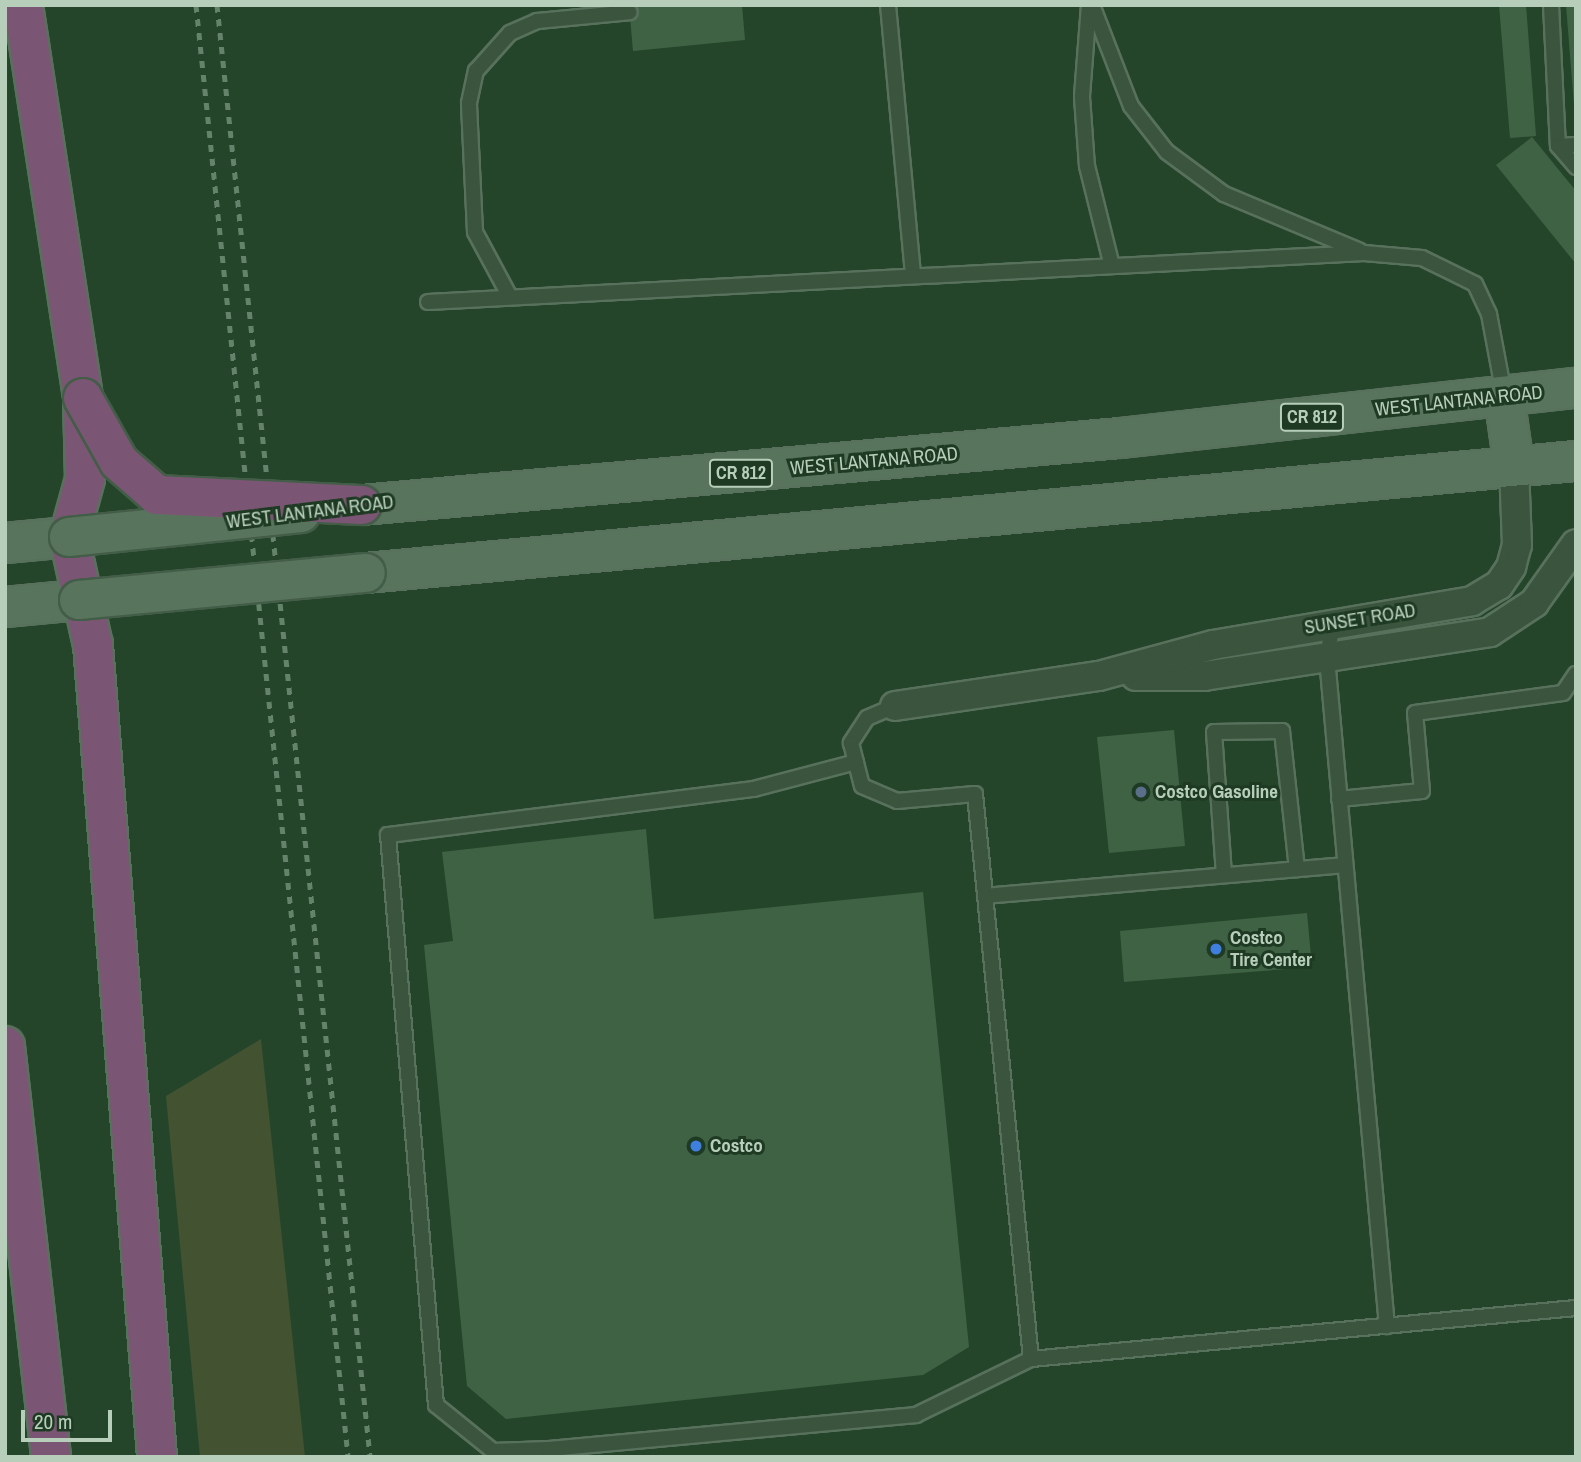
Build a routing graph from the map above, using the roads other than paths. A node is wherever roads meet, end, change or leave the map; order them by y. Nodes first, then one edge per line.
1 (23, 5) edge
2 (888, 5) edge
3 (1090, 5) edge
4 (1551, 5) edge
5 (630, 12) dead end
6 (1576, 145) edge
7 (1558, 146) junction
8 (1576, 167) edge
9 (1364, 253) junction
10 (1112, 266) junction
11 (913, 276) junction
12 (510, 297) junction
13 (428, 302) dead end
14 (1576, 388) edge
15 (1504, 396) junction
16 (83, 398) junction
17 (1576, 461) edge
18 (1514, 466) junction
19 (362, 505) junction
20 (69, 537) junction
21 (5, 543) edge
22 (1576, 544) edge
23 (79, 600) junction
24 (5, 607) edge
25 (1333, 623) junction
26 (1327, 658) junction
27 (1576, 674) edge
28 (1099, 677) junction
29 (895, 706) joint
30 (856, 762) junction
31 (1339, 799) junction
32 (1345, 865) junction
33 (1297, 869) junction
34 (1224, 875) junction
35 (985, 897) junction
36 (5, 1046) edge
37 (1576, 1308) edge
38 (1387, 1326) junction
39 (1031, 1359) junction
40 (51, 1457) edge
41 (157, 1457) edge

1 - 16 highway
2 - 11 lane
3 - 9 lane
3 - 10 lane
4 - 7 lane
5 - 12 lane
6 - 7 lane
7 - 8 lane
9 - 10 lane
9 - 15 lane
10 - 11 lane
11 - 12 lane
12 - 13 lane
14 - 15 main road, WEST LANTANA ROAD / CR 812
15 - 18 main road
15 - 19 main road, WEST LANTANA ROAD / CR 812
16 - 19 highway, bridge
16 - 20 highway
17 - 18 main road
18 - 23 main road, bridge
18 - 25 street, SUNSET ROAD
19 - 20 main road, WEST LANTANA ROAD / CR 812, bridge
20 - 21 main road, WEST LANTANA ROAD / CR 812
20 - 23 highway
22 - 26 street, SUNSET ROAD
23 - 24 main road
23 - 41 highway
25 - 26 lane
25 - 28 street, SUNSET ROAD
26 - 28 street, SUNSET ROAD
26 - 31 lane
27 - 31 lane
28 - 29 street, SUNSET ROAD
29 - 30 lane
30 - 35 lane
30 - 39 lane
31 - 32 lane
32 - 33 lane
32 - 38 lane
33 - 34 lane
33 - 34 lane
34 - 35 lane
35 - 39 lane
36 - 40 highway
37 - 38 lane
38 - 39 lane

